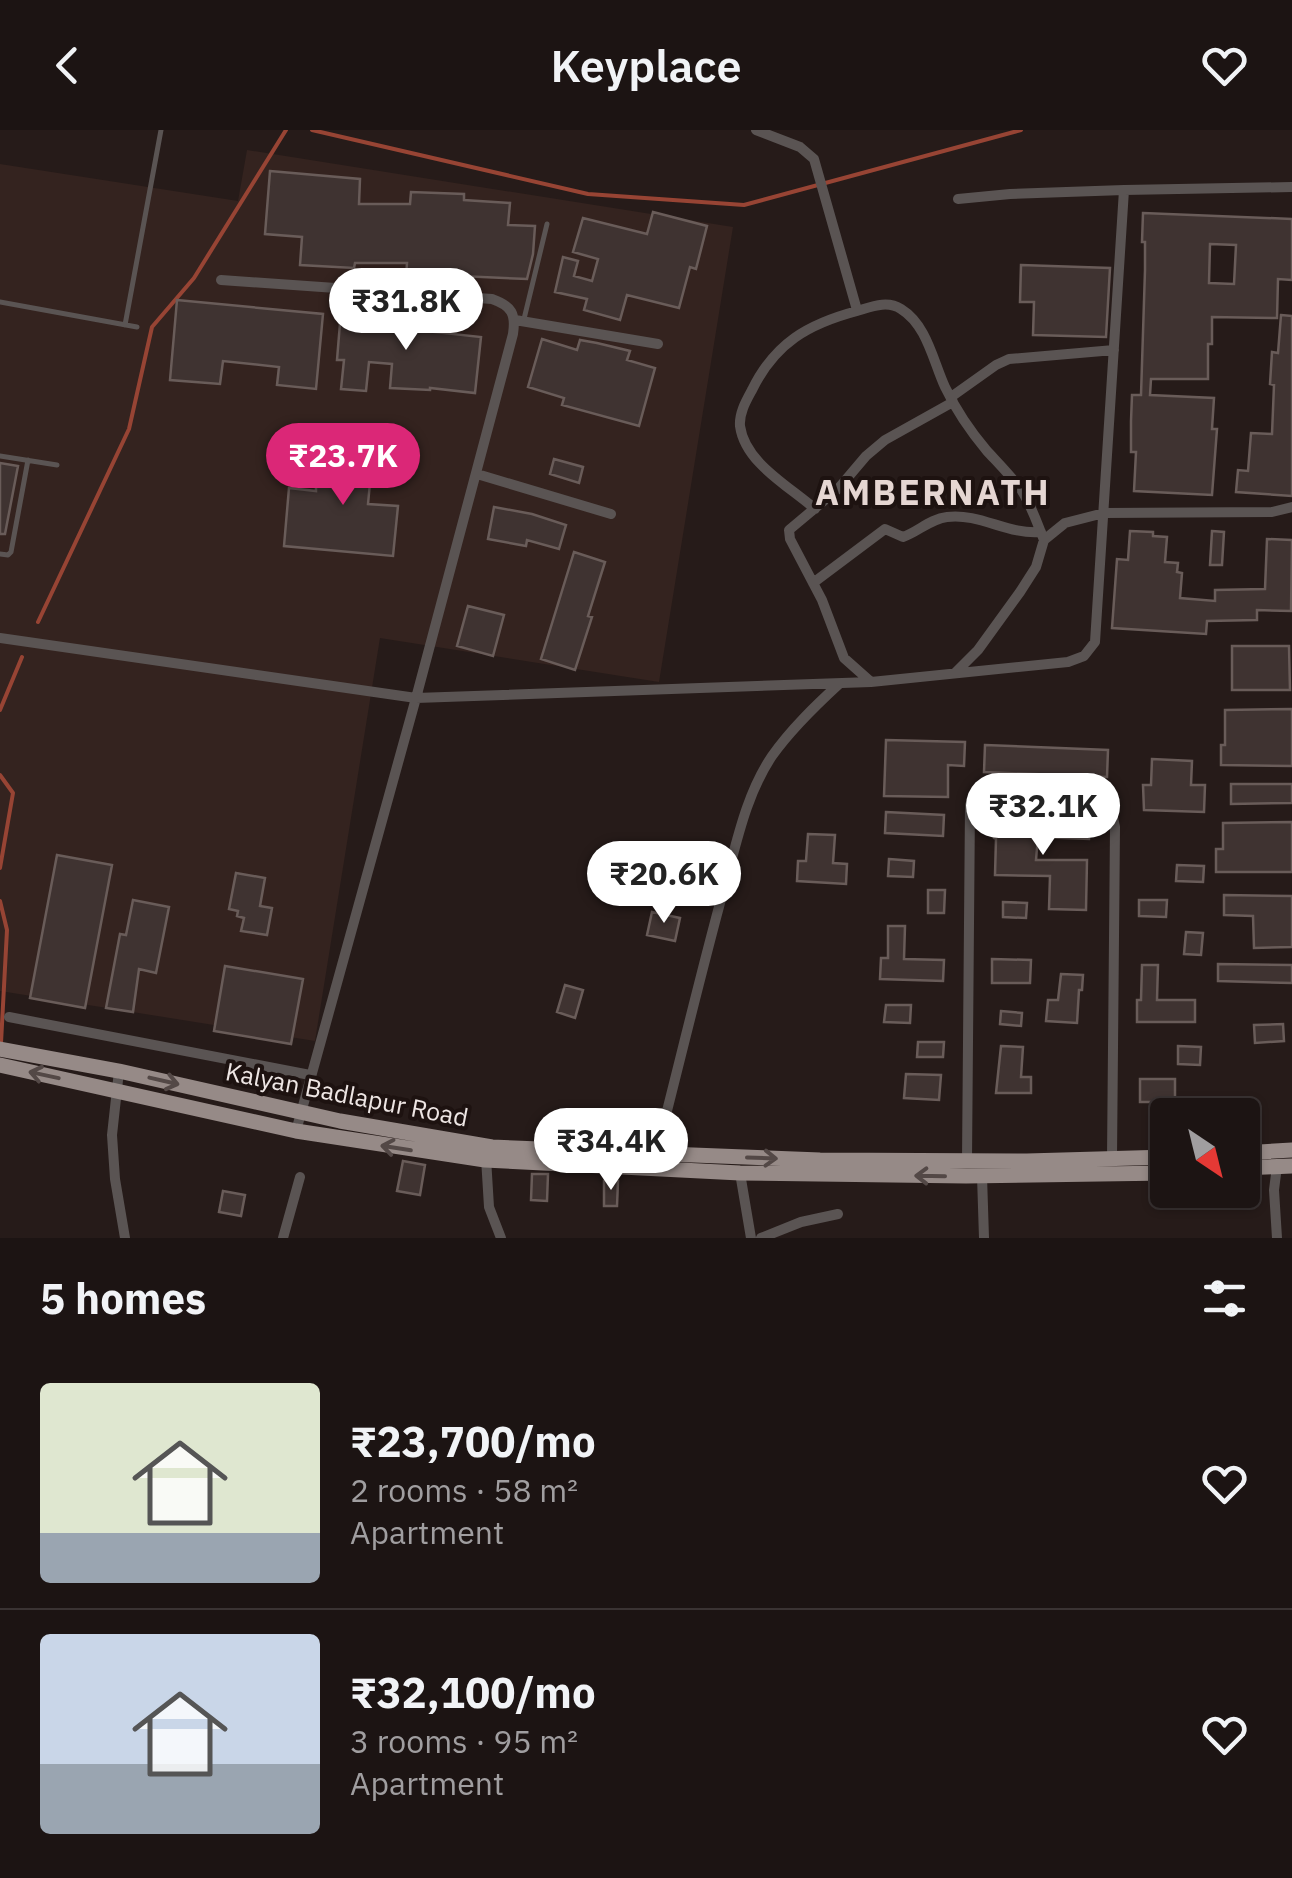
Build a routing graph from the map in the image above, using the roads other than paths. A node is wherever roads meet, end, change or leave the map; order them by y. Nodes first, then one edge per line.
1 (160, 130) edge
2 (756, 130) edge
3 (1292, 187) edge
4 (1124, 190) junction
5 (958, 199) dead end
6 (548, 224) dead end
7 (220, 280) dead end
8 (0, 302) edge
9 (858, 310) junction
10 (519, 321) junction
11 (125, 325) junction
12 (137, 327) dead end
13 (658, 344) dead end
14 (1114, 350) junction
15 (952, 400) junction
16 (0, 456) edge
17 (28, 460) junction
18 (57, 465) dead end
19 (477, 474) junction
20 (1292, 507) edge
21 (815, 509) junction
22 (1104, 513) junction
23 (611, 514) dead end
24 (1042, 536) junction
25 (0, 554) edge
26 (813, 583) junction
27 (0, 638) edge
28 (954, 673) junction
29 (871, 682) junction
30 (840, 683) junction
31 (416, 698) junction
32 (8, 1018) dead end
33 (6, 1058) edge
34 (119, 1071) junction
35 (310, 1075) junction
36 (116, 1090) junction
37 (300, 1112) junction
38 (296, 1131) junction
39 (1292, 1150) edge
40 (1260, 1152) edge
41 (486, 1154) junction
42 (655, 1160) junction
43 (1150, 1160) edge
44 (1112, 1166) junction
45 (1284, 1166) edge
46 (819, 1167) junction
47 (972, 1171) junction
48 (1150, 1171) edge
49 (740, 1173) junction
50 (300, 1177) dead end
51 (838, 1214) dead end
52 (124, 1238) edge
53 (283, 1238) edge
54 (501, 1238) edge
55 (750, 1238) edge
56 (761, 1238) edge
57 (984, 1238) edge
58 (1277, 1238) edge

1 - 11 lane
2 - 9 street
3 - 4 street
4 - 5 street
4 - 14 street
6 - 10 lane
7 - 10 street
8 - 11 lane
9 - 15 street
9 - 21 street
10 - 13 street
10 - 19 street
11 - 12 lane
14 - 15 street
14 - 22 street
15 - 21 street
15 - 24 street
16 - 17 lane
17 - 18 lane
17 - 25 lane
19 - 23 street
19 - 31 street
20 - 22 street
21 - 26 street
22 - 24 street
22 - 28 street
24 - 26 street
24 - 28 street
26 - 29 street
27 - 31 street
28 - 29 street
29 - 30 street
30 - 31 street
30 - 42 street
31 - 35 street
32 - 35 street
33 - 34 main road, Kalyan Badlapur Road
36 -> 33 main road, Kalyan Badlapur Road
34 - 36 street
34 -> 37 main road, Kalyan Badlapur Road
35 - 37 street
36 - 38 main road, Kalyan Badlapur Road
36 - 52 street
37 - 38 street
37 - 41 main road, Kalyan Badlapur Road
41 -> 38 main road, Kalyan Badlapur Road
39 - 40 main road
41 - 42 main road, Kalyan Badlapur Road
41 - 54 street
42 -> 46 main road, Kalyan Badlapur Road
42 - 49 main road, Kalyan Badlapur Road
43 - 44 main road, Kalyan Badlapur Road
44 - 47 main road, Kalyan Badlapur Road
44 - 47 street
44 - 48 main road, Kalyan Badlapur Road
45 - 58 street
46 - 47 main road, Kalyan Badlapur Road
46 - 49 main road, Kalyan Badlapur Road
47 - 57 street
49 - 55 street
50 - 53 street
51 - 56 street

